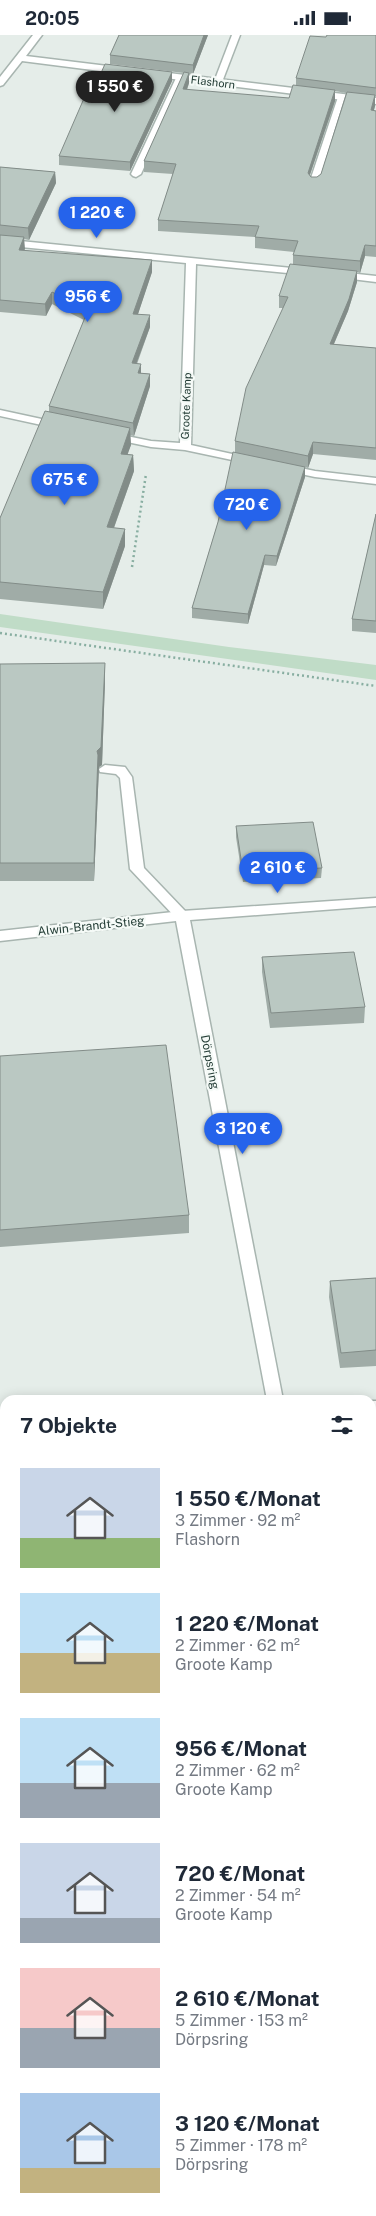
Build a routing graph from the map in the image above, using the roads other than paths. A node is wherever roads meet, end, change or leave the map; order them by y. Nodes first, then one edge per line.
1 (38, 35) edge
2 (236, 35) edge
3 (21, 58) junction
4 (180, 78) junction
5 (218, 82) junction
6 (0, 83) edge
7 (342, 97) junction
8 (376, 101) edge
9 (136, 174) dead end
10 (314, 184) edge
11 (0, 242) edge
12 (191, 261) junction
13 (376, 279) edge
14 (0, 413) edge
15 (73, 429) edge
16 (102, 434) edge
17 (185, 447) junction
18 (259, 462) edge
19 (278, 466) edge
20 (376, 481) edge
21 (105, 769) dead end
22 (376, 901) edge
23 (182, 916) junction
24 (0, 936) edge
25 (274, 1395) edge

1 - 3 street
2 - 5 street
3 - 4 street, Flashorn
3 - 6 street
4 - 5 street, Flashorn
4 - 9 street
5 - 7 street, Flashorn
7 - 8 street, Flashorn
7 - 10 street
11 - 12 street
12 - 13 street
12 - 17 street, Groote Kamp
14 - 15 street
16 - 17 street
17 - 18 street, Groote Kamp
19 - 20 street
21 - 23 street
22 - 23 street
23 - 24 street, Alwin-Brandt-Stieg
23 - 25 street, Dörpsring

